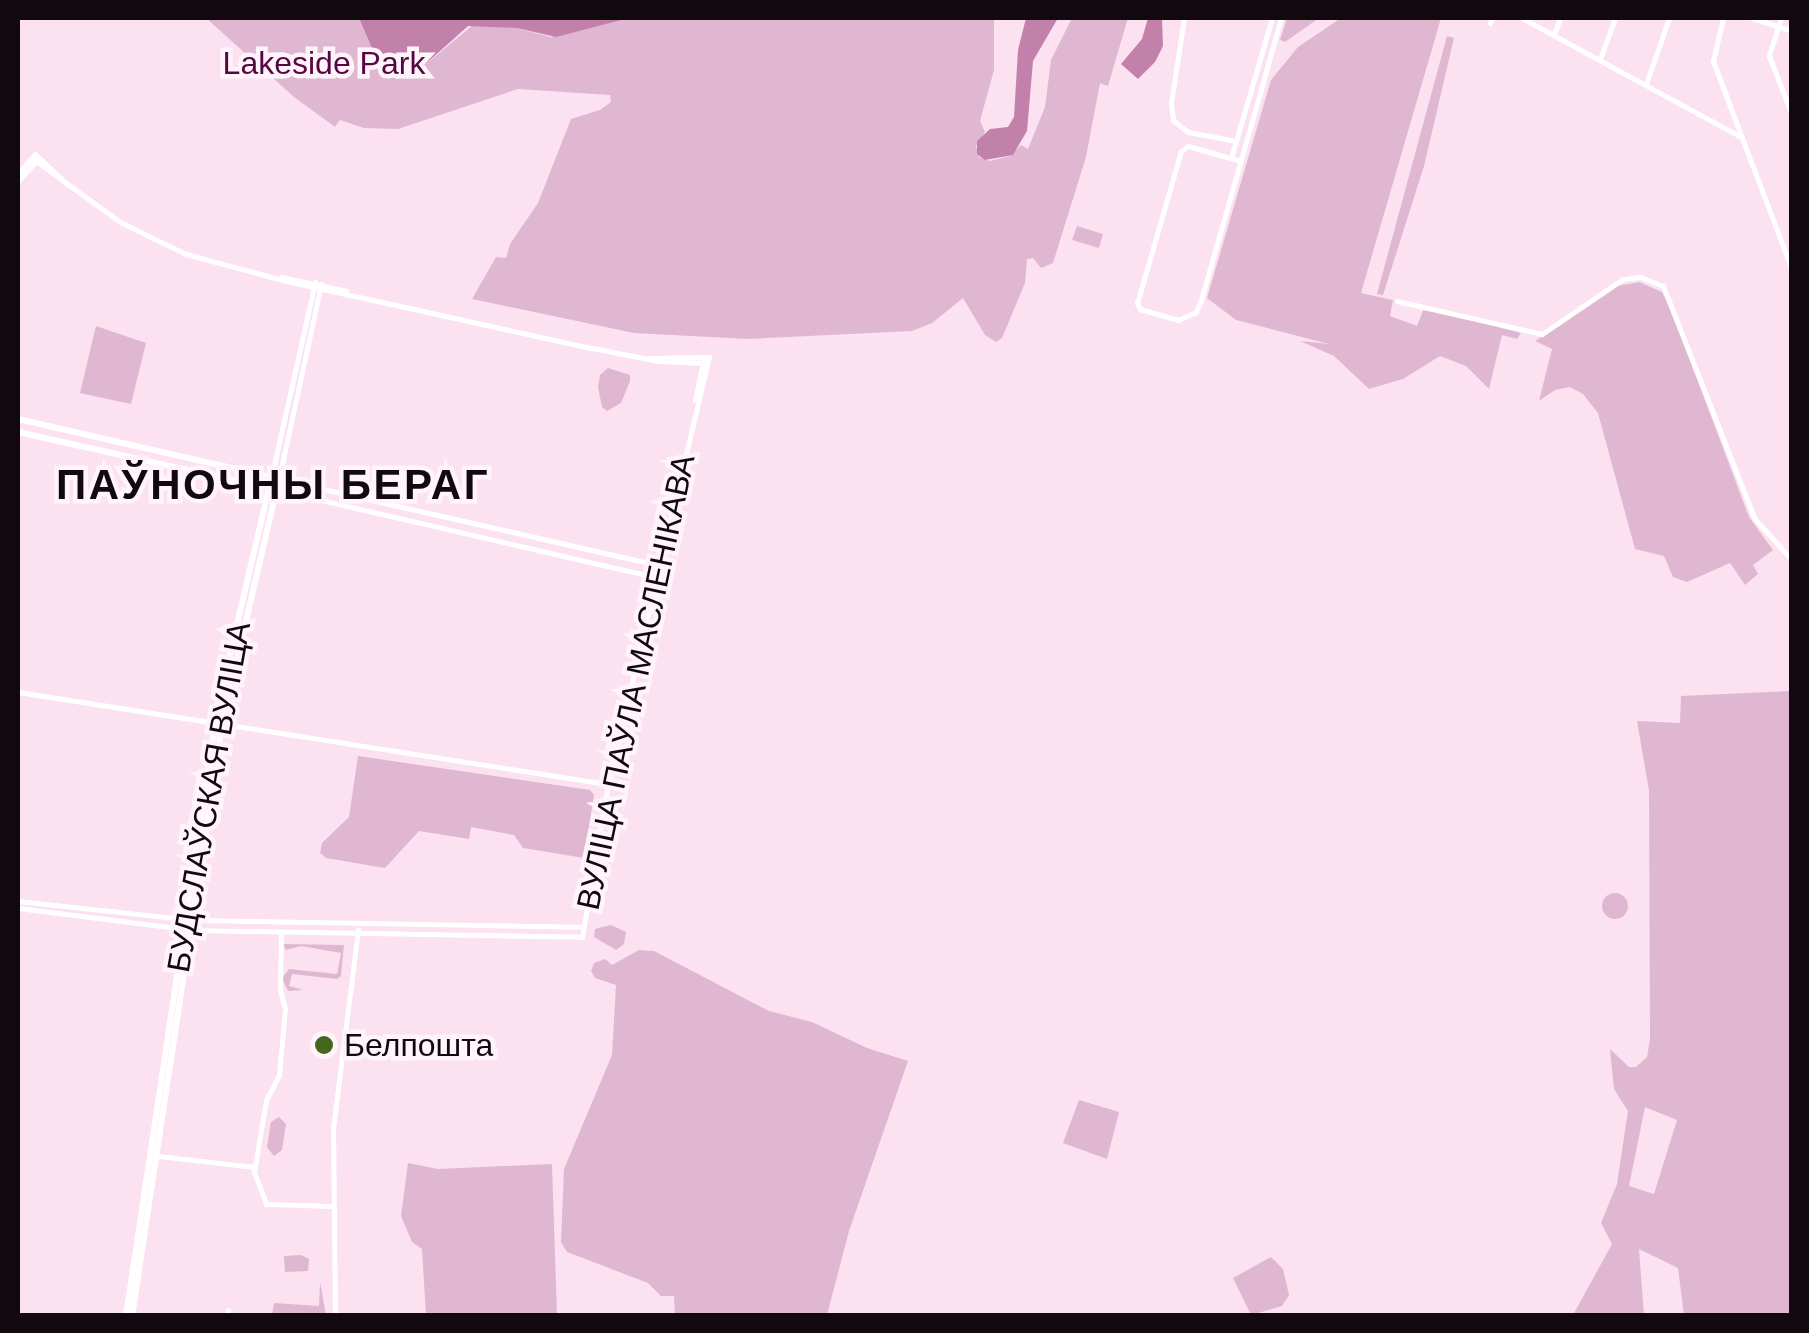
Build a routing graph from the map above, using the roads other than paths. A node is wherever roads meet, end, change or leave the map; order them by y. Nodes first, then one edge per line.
1 (1184, 18) edge
2 (1272, 18) edge
3 (1281, 18) edge
4 (1522, 18) edge
5 (1560, 18) edge
6 (1615, 18) edge
7 (1669, 18) edge
8 (1723, 18) edge
9 (1752, 18) edge
10 (1781, 18) edge
11 (1778, 26) junction
12 (1792, 32) edge
13 (1554, 34) junction
14 (1600, 59) junction
15 (1646, 84) junction
16 (1792, 116) edge
17 (1739, 136) junction
18 (1236, 141) junction
19 (1232, 158) junction
20 (35, 159) junction
21 (1241, 161) junction
22 (18, 173) edge
23 (18, 181) edge
24 (1791, 266) edge
25 (317, 285) junction
26 (1397, 301) dead end
27 (18, 419) edge
28 (18, 432) edge
29 (276, 478) junction
30 (272, 489) junction
31 (1792, 560) edge
32 (657, 564) junction
33 (654, 577) junction
34 (18, 692) edge
35 (218, 722) junction
36 (608, 784) junction
37 (18, 905) edge
38 (189, 919) junction
39 (583, 927) junction
40 (188, 929) junction
41 (358, 929) junction
42 (280, 932) junction
43 (158, 1156) junction
44 (254, 1167) junction
45 (332, 1206) junction
46 (129, 1316) edge
47 (335, 1316) edge

1 - 18 street
2 - 18 street
3 - 21 street
4 - 13 street
5 - 13 street
6 - 14 street
7 - 15 street
8 - 17 street
9 - 11 street
10 - 11 street
11 - 12 street
11 - 16 street
13 - 14 street
14 - 15 street
15 - 17 street
17 - 24 street
18 - 19 street
19 - 21 street
19 - 21 street
20 - 22 street
20 - 23 street
20 - 25 street
25 - 29 street, БУДСЛАЎСКАЯ ВУЛІЦА
25 - 32 street, ВУЛІЦА ПАЎЛА МАСЛЕНІКАВА
26 - 31 street
27 - 29 main road
28 - 30 main road
29 - 30 main road, БУДСЛАЎСКАЯ ВУЛІЦА
29 - 32 street
30 - 33 street
30 - 35 main road, БУДСЛАЎСКАЯ ВУЛІЦА
32 - 33 street, ВУЛІЦА ПАЎЛА МАСЛЕНІКАВА
33 - 36 street, ВУЛІЦА ПАЎЛА МАСЛЕНІКАВА
34 - 35 street
35 - 36 street
35 - 38 main road, БУДСЛАЎСКАЯ ВУЛІЦА
36 - 39 street, ВУЛІЦА ПАЎЛА МАСЛЕНІКАВА
37 - 38 street
37 - 40 street
38 - 40 main road, БУДСЛАЎСКАЯ ВУЛІЦА
38 - 41 street
39 - 41 street
39 - 41 street, ВУЛІЦА ПАЎЛА МАСЛЕНІКАВА
40 - 42 street
40 - 43 main road, БУДСЛАЎСКАЯ ВУЛІЦА
40 - 46 main road, БУДСЛАЎСКАЯ ВУЛІЦА
41 - 42 street
41 - 45 street
42 - 44 street
43 - 44 street
43 - 46 main road, БУДСЛАЎСКАЯ ВУЛІЦА
44 - 45 street
45 - 47 street

